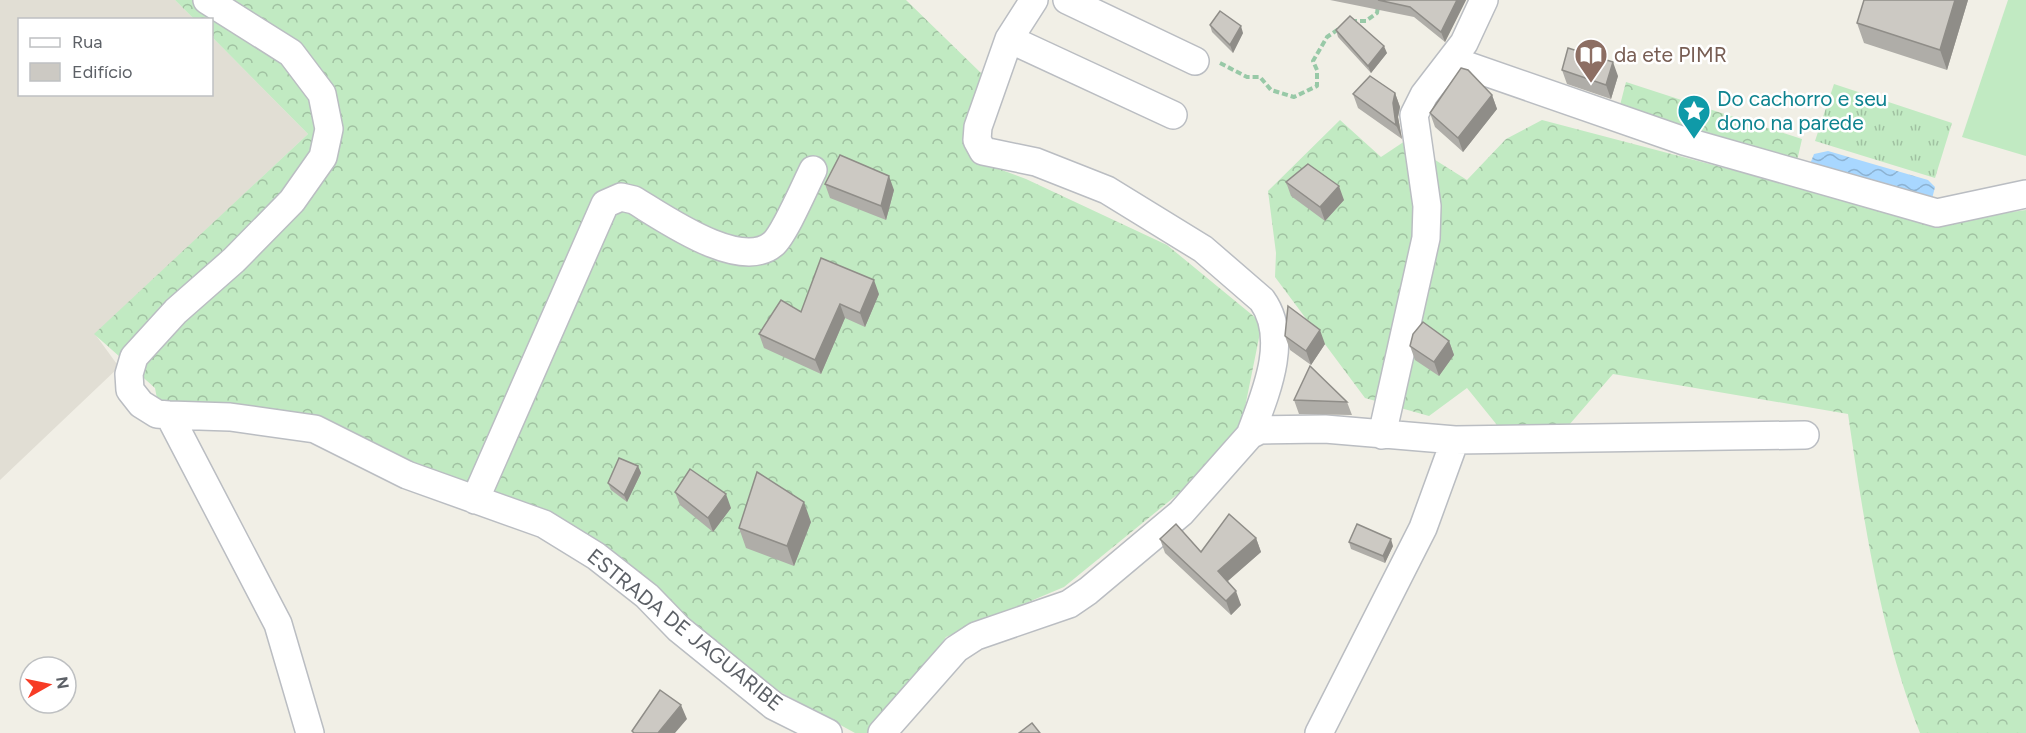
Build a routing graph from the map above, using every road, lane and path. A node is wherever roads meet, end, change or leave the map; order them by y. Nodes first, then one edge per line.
1 (207, 0) edge
2 (1034, 0) edge
3 (1066, 0) edge
4 (1379, 0) edge
5 (1484, 0) edge
6 (1009, 39) junction
7 (1458, 52) junction
8 (1195, 62) joint
9 (1173, 115) dead end
10 (813, 170) dead end
11 (2026, 195) edge
12 (169, 416) junction
13 (1250, 435) junction
14 (1382, 435) junction
15 (1805, 435) dead end
16 (1455, 440) junction
17 (475, 500) junction
18 (310, 733) edge
19 (828, 733) edge
20 (882, 733) edge
21 (1319, 733) edge

1 - 12 street, ESTRADA DE JAGUARIBE
2 - 6 street
3 - 8 street
4 - 8 path
5 - 7 street
6 - 9 street
6 - 13 street
7 - 11 street
7 - 14 street
10 - 17 street
12 - 17 street, ESTRADA DE JAGUARIBE
12 - 18 street
13 - 14 street
13 - 20 street
14 - 16 street
15 - 16 street
16 - 21 street
17 - 19 street, ESTRADA DE JAGUARIBE

